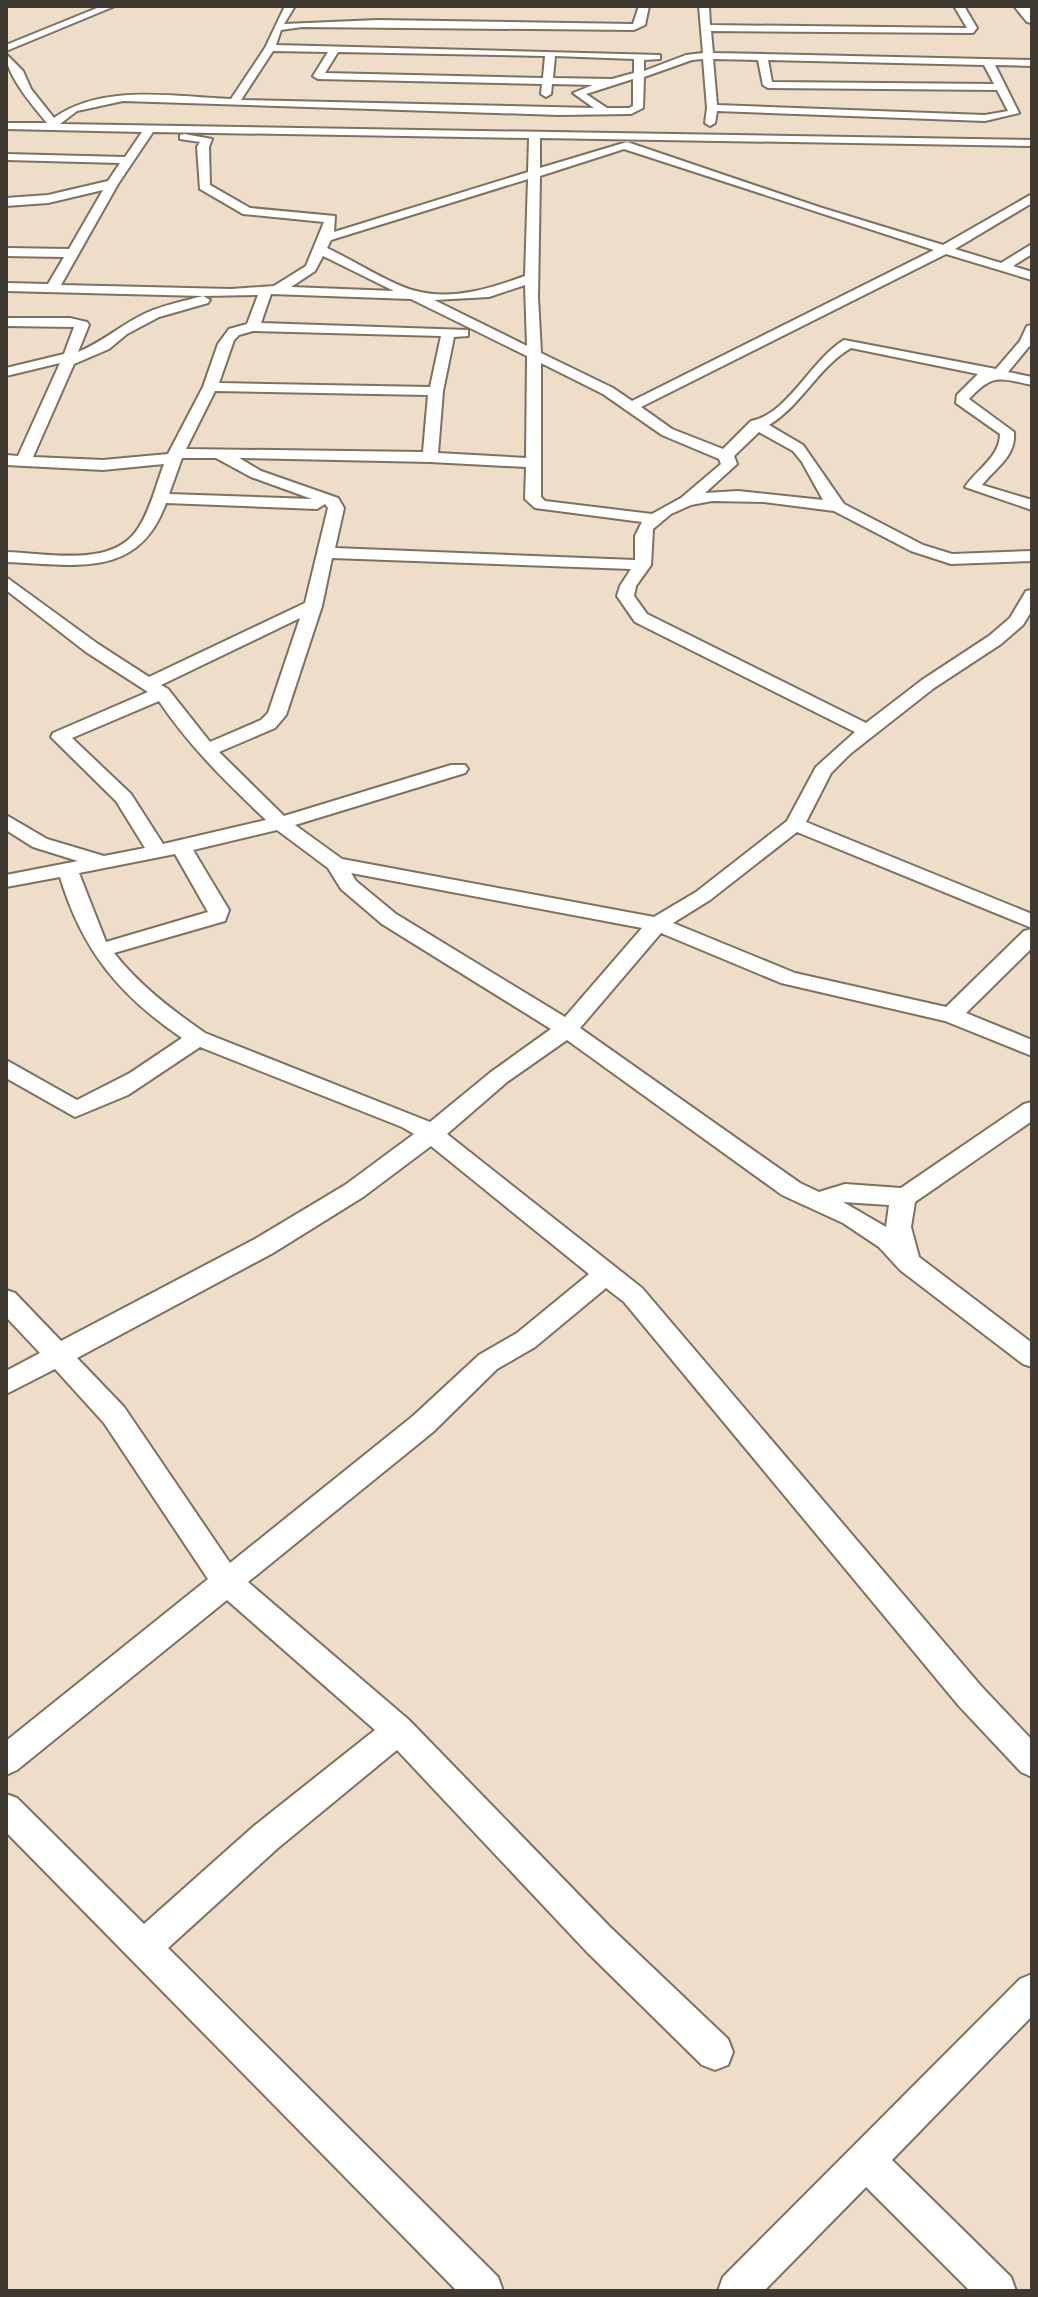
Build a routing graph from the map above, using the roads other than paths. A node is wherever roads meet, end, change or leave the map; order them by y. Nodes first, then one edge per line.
1 (110, 6) edge
2 (290, 6) edge
3 (644, 6) edge
4 (704, 6) edge
5 (959, 6) edge
6 (1021, 6) edge
7 (496, 12) dead end
8 (864, 19) dead end
9 (1032, 19) edge
10 (436, 20) junction
11 (277, 28) junction
12 (704, 28) junction
13 (867, 31) junction
14 (6, 48) edge
15 (270, 48) junction
16 (335, 49) junction
17 (550, 53) junction
18 (639, 56) junction
19 (708, 56) junction
20 (762, 56) junction
21 (6, 57) edge
22 (690, 57) junction
23 (988, 62) junction
24 (1032, 63) edge
25 (637, 75) junction
26 (6, 76) edge
27 (21, 78) junction
28 (546, 81) junction
29 (612, 82) junction
30 (768, 85) junction
31 (1002, 87) junction
32 (311, 91) junction
33 (234, 103) junction
34 (712, 108) junction
35 (540, 111) junction
36 (606, 112) junction
37 (772, 113) junction
38 (985, 118) junction
39 (50, 124) junction
40 (6, 126) edge
41 (1022, 127) dead end
42 (148, 132) junction
43 (535, 137) junction
44 (648, 138) junction
45 (709, 139) junction
46 (1032, 143) edge
47 (624, 146) junction
48 (6, 157) edge
49 (128, 160) junction
50 (533, 173) junction
51 (112, 184) junction
52 (1032, 198) edge
53 (6, 202) edge
54 (323, 244) junction
55 (1032, 248) edge
56 (944, 250) junction
57 (6, 252) edge
58 (70, 253) junction
59 (1003, 267) junction
60 (1032, 276) edge
61 (532, 278) junction
62 (6, 287) edge
63 (271, 292) junction
64 (231, 293) junction
65 (421, 296) junction
66 (41, 297) junction
67 (11, 322) edge
68 (253, 327) junction
69 (533, 328) junction
70 (1032, 329) edge
71 (492, 332) junction
72 (448, 333) junction
73 (534, 355) junction
74 (68, 359) junction
75 (6, 372) edge
76 (999, 374) junction
77 (1032, 381) edge
78 (210, 387) junction
79 (436, 391) junction
80 (633, 406) junction
81 (756, 424) junction
82 (218, 453) junction
83 (176, 455) junction
84 (726, 456) junction
85 (430, 457) junction
86 (6, 460) edge
87 (23, 462) junction
88 (532, 463) junction
89 (161, 498) junction
90 (688, 499) junction
91 (336, 504) junction
92 (1032, 505) edge
93 (838, 507) junction
94 (655, 519) junction
95 (325, 553) junction
96 (1032, 556) edge
97 (6, 557) edge
98 (643, 565) junction
99 (6, 582) edge
100 (1032, 595) edge
101 (313, 606) junction
102 (156, 688) junction
103 (868, 731) junction
104 (207, 750) junction
105 (458, 769) dead end
106 (6, 821) edge
107 (280, 823) junction
108 (795, 824) junction
109 (181, 847) junction
110 (158, 852) junction
111 (105, 863) junction
112 (336, 864) junction
113 (68, 870) junction
114 (6, 881) edge
115 (1032, 922) edge
116 (657, 924) junction
117 (1032, 936) edge
118 (101, 950) junction
119 (951, 1015) junction
120 (567, 1029) junction
121 (197, 1038) junction
122 (1032, 1049) edge
123 (6, 1068) edge
124 (1032, 1110) edge
125 (431, 1134) junction
126 (905, 1197) junction
127 (820, 1200) junction
128 (909, 1263) junction
129 (606, 1274) junction
130 (6, 1300) edge
131 (59, 1356) junction
132 (1032, 1357) edge
133 (6, 1383) edge
134 (225, 1580) junction
135 (398, 1730) junction
136 (6, 1760) edge
137 (1032, 1762) edge
138 (6, 1809) edge
139 (142, 1948) junction
140 (1032, 1991) edge
141 (715, 2052) dead end
142 (865, 2160) junction
143 (484, 2291) edge
144 (737, 2291) edge
145 (997, 2291) edge

1 - 14 street
2 - 11 street
3 - 10 street
4 - 12 street
5 - 13 street
6 - 9 street
7 - 10 street
8 - 13 street
10 - 11 street
11 - 15 street
12 - 13 street
12 - 19 street
15 - 16 street
15 - 33 street
16 - 17 street
16 - 32 street
17 - 18 street
17 - 28 street
18 - 22 street
18 - 25 street
19 - 20 street
19 - 22 street
19 - 34 street
20 - 23 street
20 - 30 street
21 - 27 street
22 - 25 street
23 - 24 street
23 - 31 street
25 - 29 street
25 - 36 street
26 - 27 street
27 - 39 street
28 - 29 street
28 - 32 street
28 - 35 street
29 - 36 street
30 - 31 street
30 - 37 street
31 - 38 street
32 - 33 street
32 - 35 street
33 - 39 street
34 - 37 street
34 - 45 street
35 - 36 street
36 - 44 street
37 - 38 street
38 - 41 street
39 - 40 street
39 - 42 street
42 - 43 street
42 - 49 street
42 - 54 street
43 - 44 street
43 - 47 street
43 - 50 street
44 - 45 street
44 - 47 street
45 - 46 street
47 - 50 street
47 - 56 street
48 - 49 street
49 - 51 street
50 - 54 street
50 - 61 street
51 - 53 street
51 - 58 street
52 - 56 street
54 - 63 street
54 - 65 street
55 - 59 street
56 - 59 street
56 - 80 street
57 - 58 street
58 - 66 street
59 - 60 street
61 - 65 street
61 - 69 street
62 - 66 street
63 - 64 street
63 - 65 street
63 - 68 street
64 - 66 street
64 - 74 street
65 - 71 street
66 - 67 street
67 - 74 street
68 - 72 street
68 - 78 street
69 - 71 street
69 - 73 street
70 - 76 street
71 - 72 street
71 - 73 street
72 - 79 street
73 - 80 street
73 - 88 street
74 - 75 street
74 - 87 street
76 - 77 street
76 - 81 street
76 - 92 street
78 - 79 street
78 - 83 street
79 - 85 street
80 - 84 street
81 - 84 street
81 - 93 street
82 - 83 street
82 - 85 street
82 - 91 street
83 - 87 street
83 - 89 street
84 - 90 street
85 - 88 street
86 - 87 street
88 - 94 street
89 - 91 street
89 - 97 street
90 - 93 street
90 - 94 street
91 - 95 street
93 - 96 street
94 - 98 street
95 - 98 street
95 - 101 street
98 - 103 street
99 - 102 street
100 - 103 street
101 - 102 street
101 - 104 street
102 - 104 street
102 - 110 street
103 - 108 street
104 - 107 street
105 - 107 street
106 - 111 street
107 - 109 street
107 - 112 street
108 - 115 street
108 - 116 street
109 - 110 street
109 - 118 street
110 - 111 street
111 - 113 street
112 - 116 street
112 - 120 street
113 - 114 street
113 - 118 street
116 - 119 street
116 - 120 street
117 - 119 street
118 - 121 street
119 - 122 street
120 - 125 street
120 - 127 street
121 - 123 street
121 - 125 street
124 - 126 street
125 - 129 street
125 - 131 street
126 - 127 street
126 - 128 street
127 - 128 street
128 - 132 street
129 - 134 street
129 - 137 street
130 - 131 street
131 - 133 street
131 - 134 street
134 - 135 street
134 - 136 street
135 - 139 street
135 - 141 street
138 - 139 street
139 - 143 street
140 - 142 street
142 - 144 street
142 - 145 street

